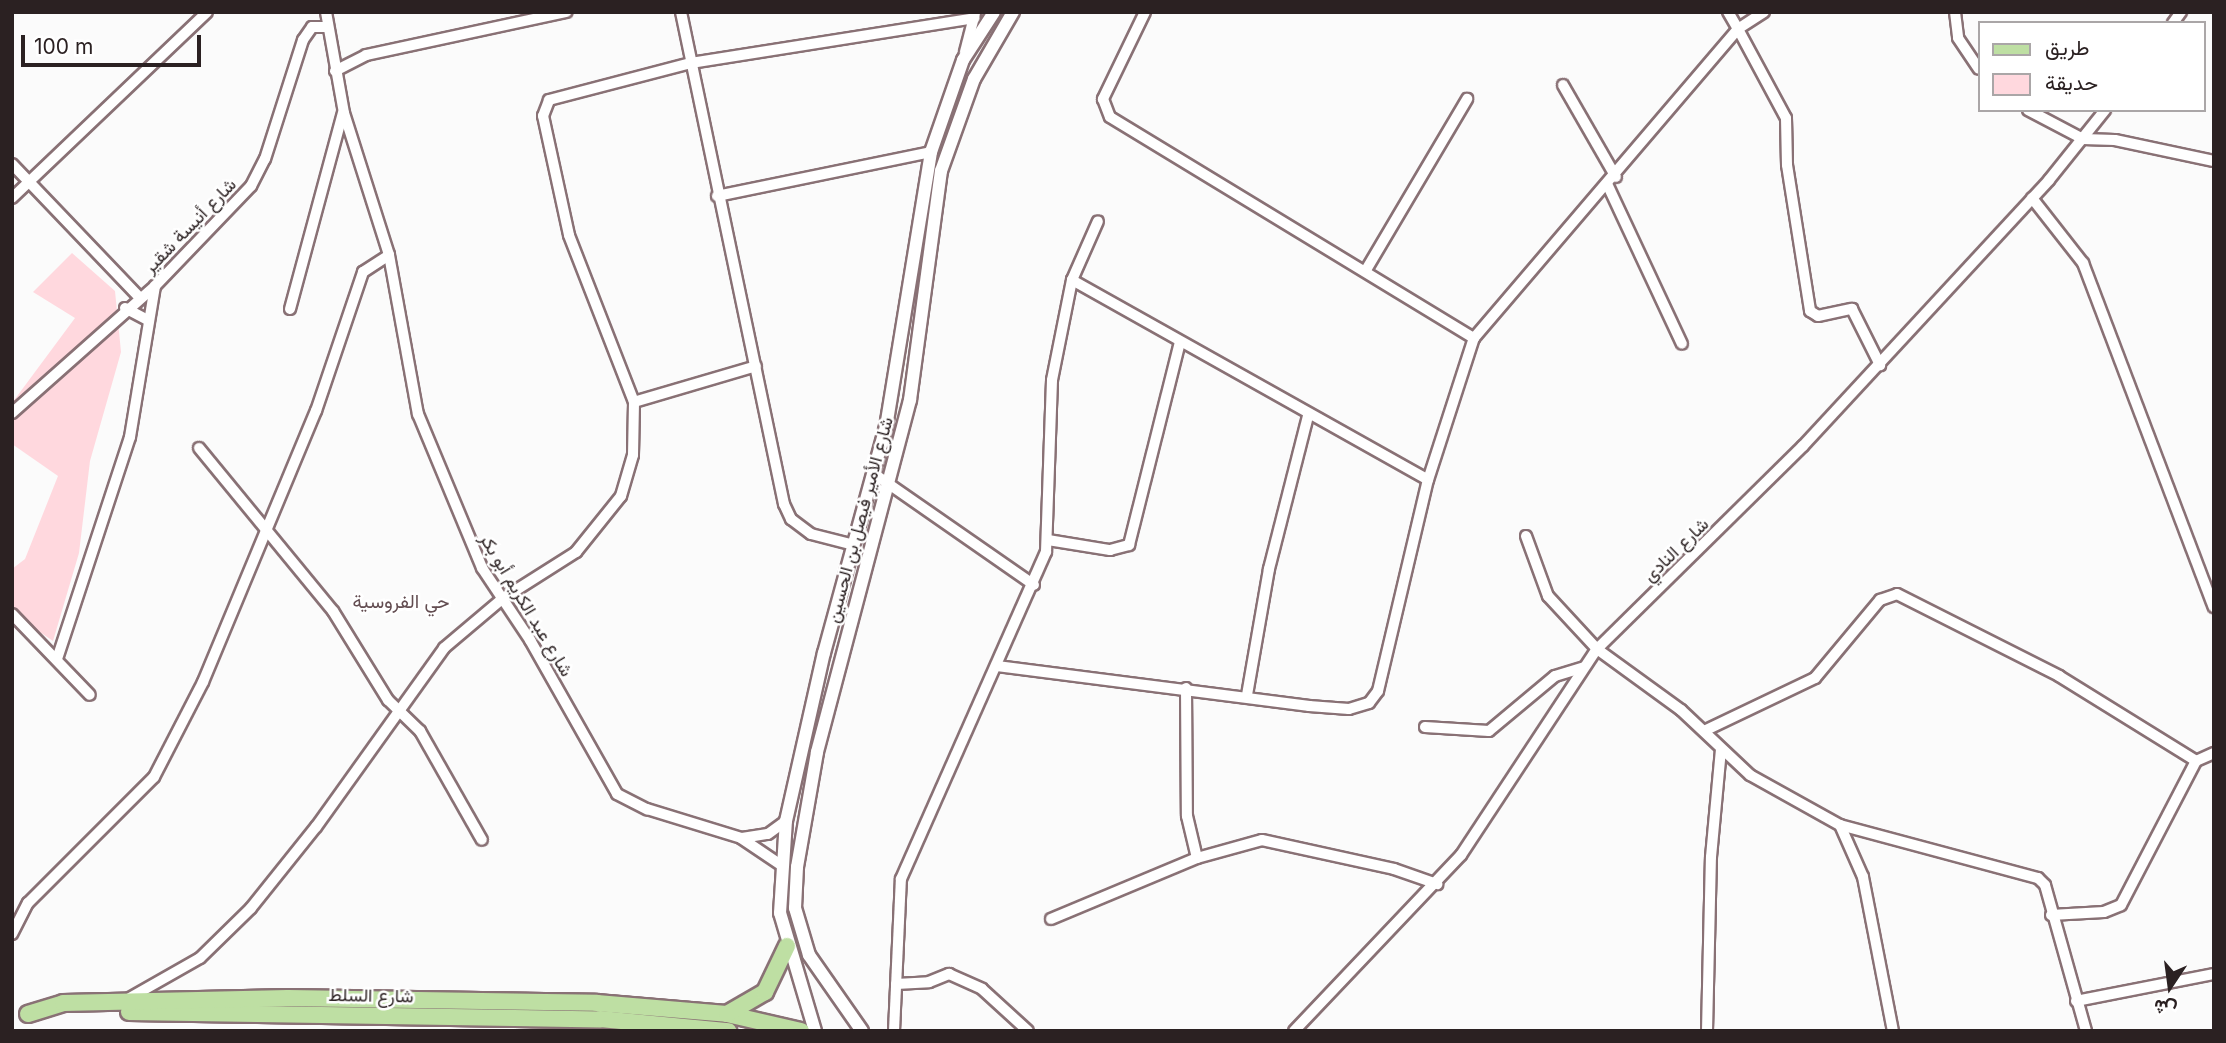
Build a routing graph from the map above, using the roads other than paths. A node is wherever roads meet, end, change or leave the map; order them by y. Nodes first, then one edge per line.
1 (207, 12) edge
2 (326, 12) edge
3 (566, 12) edge
4 (681, 12) edge
5 (994, 12) edge
6 (1013, 12) edge
7 (1145, 12) edge
8 (1728, 12) edge
9 (1764, 12) edge
10 (1955, 12) edge
11 (974, 15) edge
12 (327, 27) junction
13 (1738, 29) junction
14 (963, 60) junction
15 (691, 63) junction
16 (1978, 68) edge
17 (335, 71) junction
18 (1563, 85) dead end
19 (1467, 99) dead end
20 (2032, 112) edge
21 (2103, 112) edge
22 (344, 113) junction
23 (2083, 139) junction
24 (931, 152) junction
25 (2214, 161) edge
26 (12, 164) edge
27 (1616, 177) junction
28 (29, 182) junction
29 (1608, 186) junction
30 (717, 197) junction
31 (12, 198) edge
32 (2032, 198) junction
33 (1098, 221) dead end
34 (389, 255) junction
35 (1366, 270) junction
36 (1072, 280) junction
37 (155, 286) junction
38 (138, 297) junction
39 (125, 308) junction
40 (290, 309) dead end
41 (149, 321) junction
42 (1474, 338) junction
43 (1180, 342) junction
44 (1682, 344) dead end
45 (1880, 365) junction
46 (756, 366) junction
47 (634, 402) junction
48 (12, 413) edge
49 (1308, 416) junction
50 (199, 448) dead end
51 (873, 473) junction
52 (1428, 480) junction
53 (889, 486) junction
54 (268, 527) junction
55 (1526, 536) dead end
56 (1048, 540) junction
57 (854, 545) junction
58 (1034, 585) junction
59 (502, 599) junction
60 (2214, 607) edge
61 (12, 614) edge
62 (1597, 649) junction
63 (57, 659) junction
64 (997, 666) junction
65 (1584, 667) junction
66 (1186, 688) junction
67 (90, 695) dead end
68 (1247, 695) junction
69 (398, 710) junction
70 (1425, 727) dead end
71 (1704, 731) junction
72 (1721, 750) junction
73 (2214, 753) edge
74 (2196, 761) junction
75 (786, 821) junction
76 (1840, 825) junction
77 (741, 838) junction
78 (481, 840) dead end
79 (1197, 858) junction
80 (781, 865) junction
81 (1437, 884) junction
82 (2052, 915) junction
83 (1051, 919) dead end
84 (12, 934) edge
85 (787, 946) junction
86 (2214, 974) edge
87 (896, 984) junction
88 (2076, 1001) junction
89 (123, 1002) junction
90 (727, 1014) junction
91 (20, 1015) edge
92 (728, 1031) edge
93 (801, 1031) edge
94 (815, 1031) edge
95 (862, 1031) edge
96 (894, 1031) edge
97 (1028, 1031) edge
98 (1294, 1031) edge
99 (1707, 1031) edge
100 (1893, 1031) edge
101 (2086, 1031) edge

1 - 28 street
2 - 12 street, شارع عبد الكريم أبو بكر
3 - 17 street
4 - 15 street
5 - 14 street, شارع الأمير فيصل بن الحسين
6 - 53 street, شارع الأمير فيصل بن الحسين
7 - 35 street
8 - 13 street
9 - 13 street
10 - 16 street
11 - 14 street
11 - 15 street
12 - 17 street, شارع عبد الكريم أبو بكر
12 - 37 street, شارع أنيسة شقير
13 - 27 street
13 - 45 street
14 - 24 street, شارع الأمير فيصل بن الحسين
15 - 30 street
15 - 47 street
17 - 22 street, شارع عبد الكريم أبو بكر
18 - 27 street
19 - 35 street
20 - 23 street
21 - 23 street, شارع النادي
22 - 34 street, شارع عبد الكريم أبو بكر
22 - 40 street
23 - 25 street
23 - 32 street, شارع النادي
24 - 30 street
24 - 51 street, شارع الأمير فيصل بن الحسين
26 - 28 street
27 - 29 street
28 - 31 street
28 - 38 street
29 - 42 street
29 - 44 street
30 - 46 street
32 - 45 street, شارع النادي
32 - 60 street
33 - 36 street
34 - 54 street
34 - 59 street, شارع عبد الكريم أبو بكر
35 - 42 street
36 - 43 street
36 - 56 street
37 - 38 street, شارع أنيسة شقير
37 - 41 street
38 - 39 street, شارع أنيسة شقير
39 - 41 street
39 - 48 street, شارع أنيسة شقير
41 - 63 street
42 - 52 street
43 - 49 street
43 - 56 street
45 - 62 street, شارع النادي
46 - 47 street
46 - 57 street
47 - 59 street
49 - 52 street
49 - 68 street
50 - 54 street
51 - 53 street
51 - 57 street, شارع الأمير فيصل بن الحسين
52 - 68 street
53 - 58 street
53 - 95 street, شارع الأمير فيصل بن الحسين
54 - 69 street
54 - 84 street
55 - 62 street
56 - 58 street
57 - 75 street, شارع الأمير فيصل بن الحسين
58 - 64 street
59 - 69 street
59 - 77 street, شارع عبد الكريم أبو بكر
61 - 63 street
62 - 65 street, شارع النادي
62 - 71 street
63 - 67 street
64 - 66 street
64 - 87 street
65 - 70 street
65 - 81 street, شارع النادي
66 - 68 street
66 - 79 street
69 - 78 street
69 - 89 street
71 - 72 street
71 - 74 street
72 - 76 street
72 - 99 street
73 - 74 street
74 - 82 street
75 - 77 street
75 - 80 street, شارع الأمير فيصل بن الحسين
76 - 82 street
76 - 100 street
77 - 80 street, شارع عبد الكريم أبو بكر
79 - 81 street
79 - 83 street
80 - 85 street, شارع الأمير فيصل بن الحسين
81 - 98 street, شارع النادي
82 - 88 street
85 - 90 main road
85 - 94 street, شارع الأمير فيصل بن الحسين
86 - 88 street
87 - 96 street
87 - 97 street
88 - 101 street
89 - 90 main road
89 - 91 main road
90 - 93 main road
91 - 92 main road, شارع السلط

